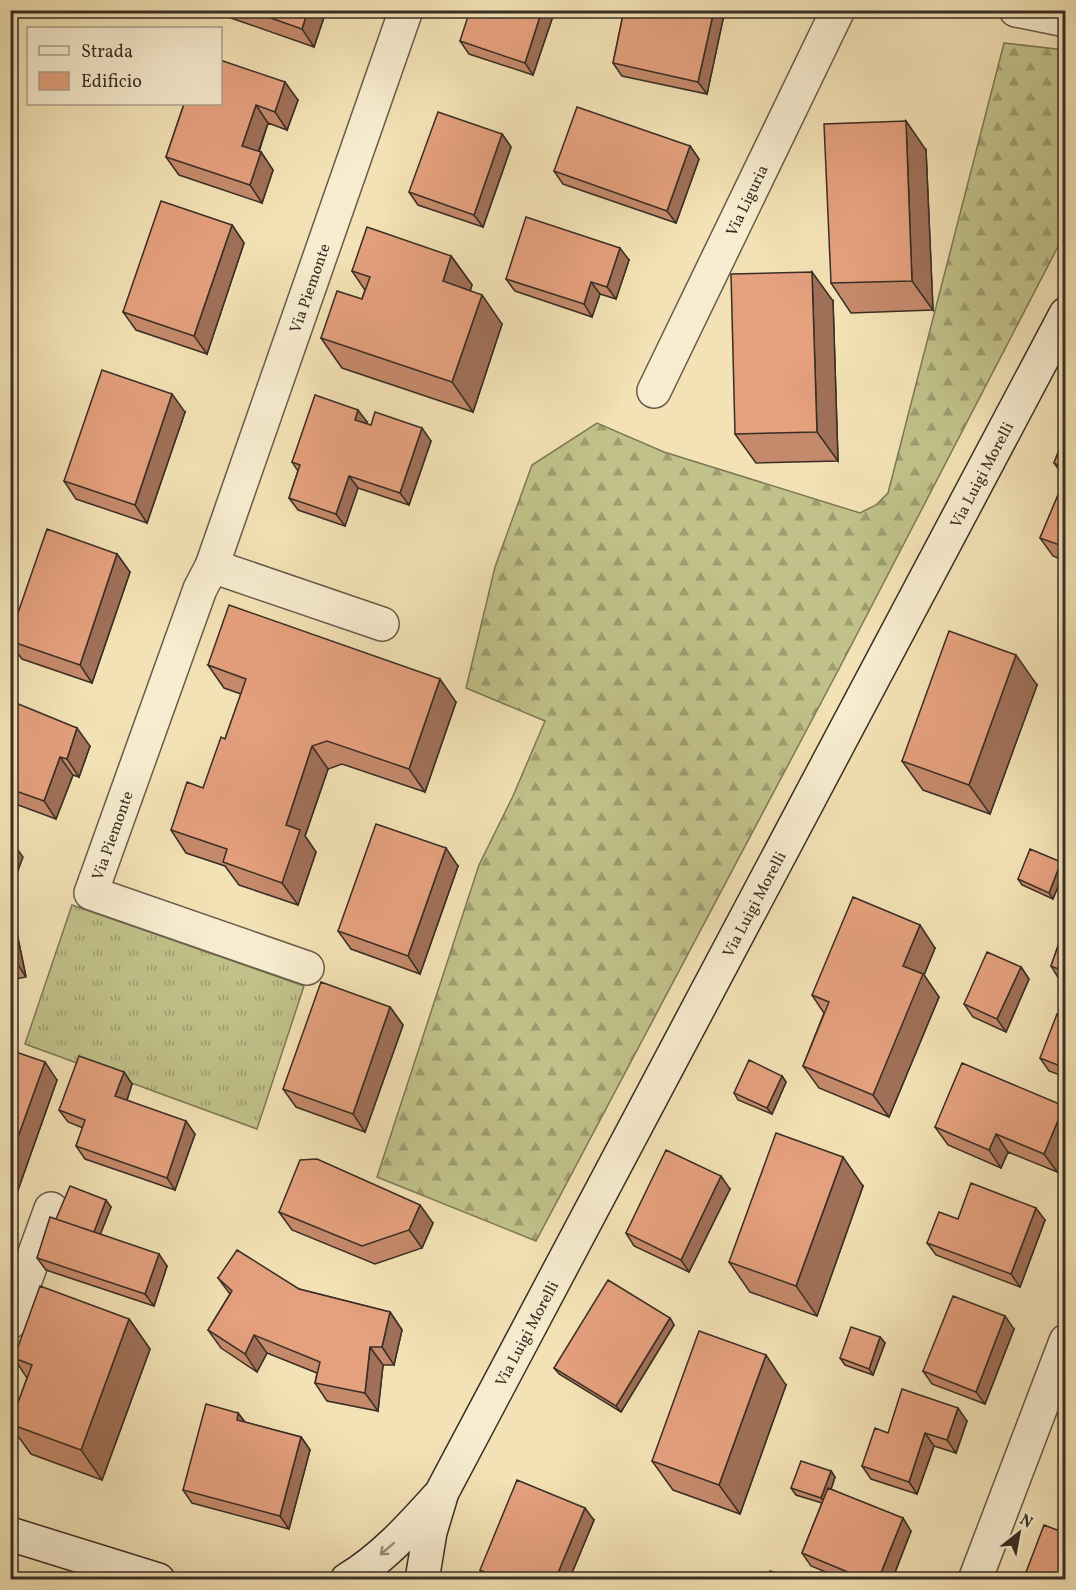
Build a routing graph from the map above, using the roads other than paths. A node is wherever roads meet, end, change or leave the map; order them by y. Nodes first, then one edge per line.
1 (406, 10) edge
2 (838, 10) edge
3 (1016, 10) edge
4 (1065, 20) edge
5 (1065, 314) edge
6 (654, 391) dead end
7 (212, 566) junction
8 (382, 624) dead end
9 (307, 968) dead end
10 (51, 1209) dead end
11 (10, 1322) edge
12 (1065, 1341) edge
13 (442, 1492) junction
14 (10, 1534) edge
15 (348, 1579) edge
16 (158, 1580) edge
17 (385, 1580) edge
18 (422, 1580) edge
19 (975, 1580) edge

1 - 7 street, Via Piemonte
2 - 6 street, Via Liguria
3 - 4 street
5 - 13 street, Via Luigi Morelli
7 - 8 street
7 - 9 street, Via Piemonte
10 - 11 street
12 - 19 street
13 -> 15 street, Via Luigi Morelli
13 - 18 street, Via Luigi Morelli
14 - 16 street
15 - 17 street, Via Luigi Morelli

